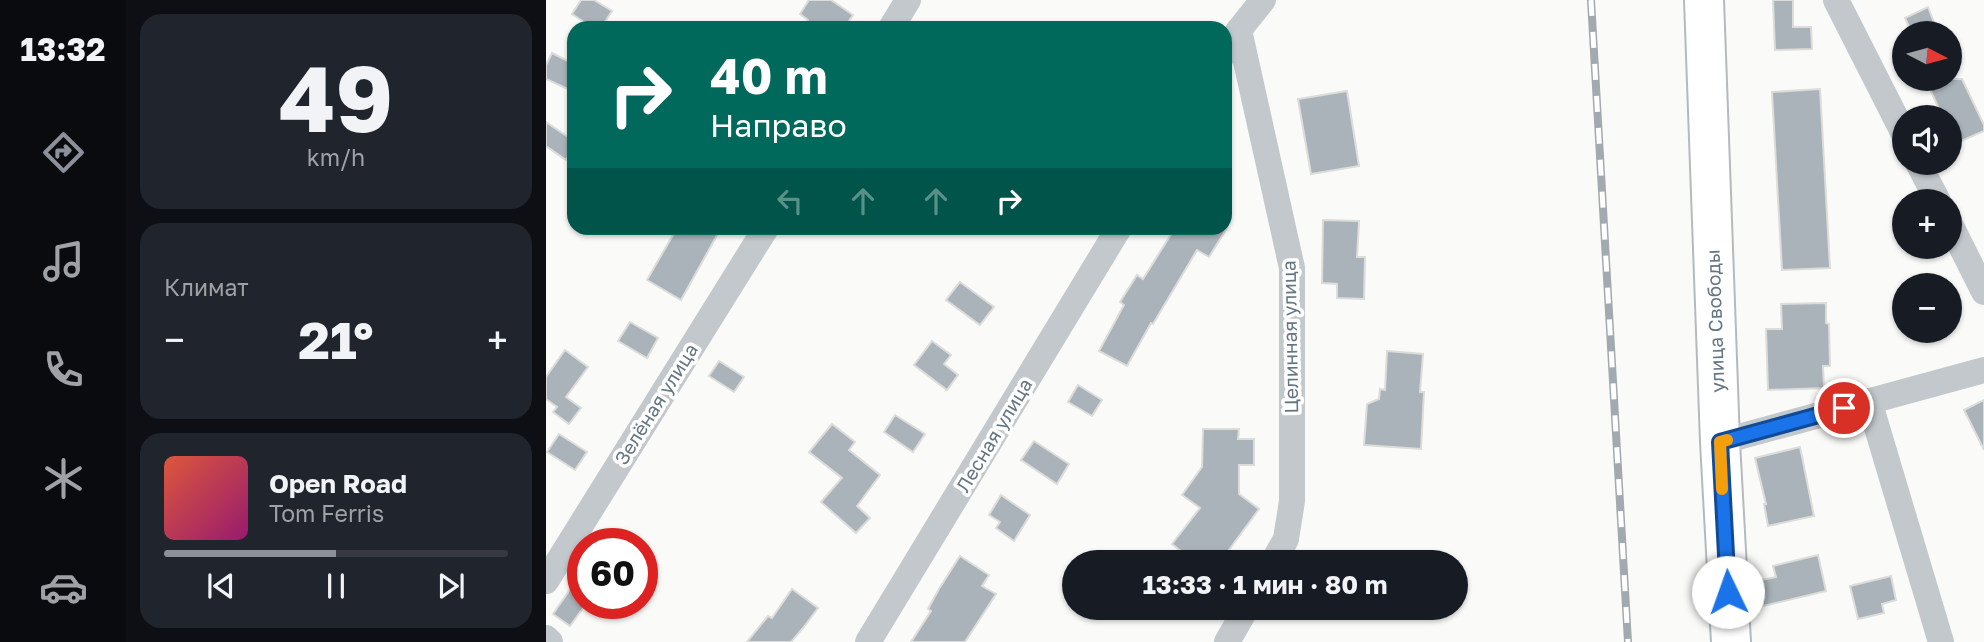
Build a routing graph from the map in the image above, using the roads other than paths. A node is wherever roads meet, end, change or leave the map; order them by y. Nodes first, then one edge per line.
1 (908, 0) edge
2 (1263, 0) edge
3 (1704, 0) edge
4 (1836, 0) edge
5 (895, 21) edge
6 (1239, 30) junction
7 (1232, 42) edge
8 (1892, 110) edge
9 (762, 235) edge
10 (1115, 235) edge
11 (1962, 248) edge
12 (1984, 292) edge
13 (1984, 370) edge
14 (1869, 401) junction
15 (1720, 442) junction
16 (1280, 550) edge
17 (546, 581) edge
18 (1240, 620) edge
19 (546, 638) edge
20 (550, 642) edge
21 (868, 642) edge
22 (1227, 642) edge
23 (1731, 642) edge
24 (1941, 642) edge

1 - 5 street
2 - 6 street
3 - 15 main road, улица Свободы
4 - 8 street
6 - 7 street
6 - 16 street, Целинная улица
9 - 17 street, Зелёная улица
10 - 21 street, Лесная улица
11 - 12 street
13 - 14 street
14 - 15 street
14 - 24 street
15 - 23 main road, улица Свободы
18 - 22 street
19 - 20 street

